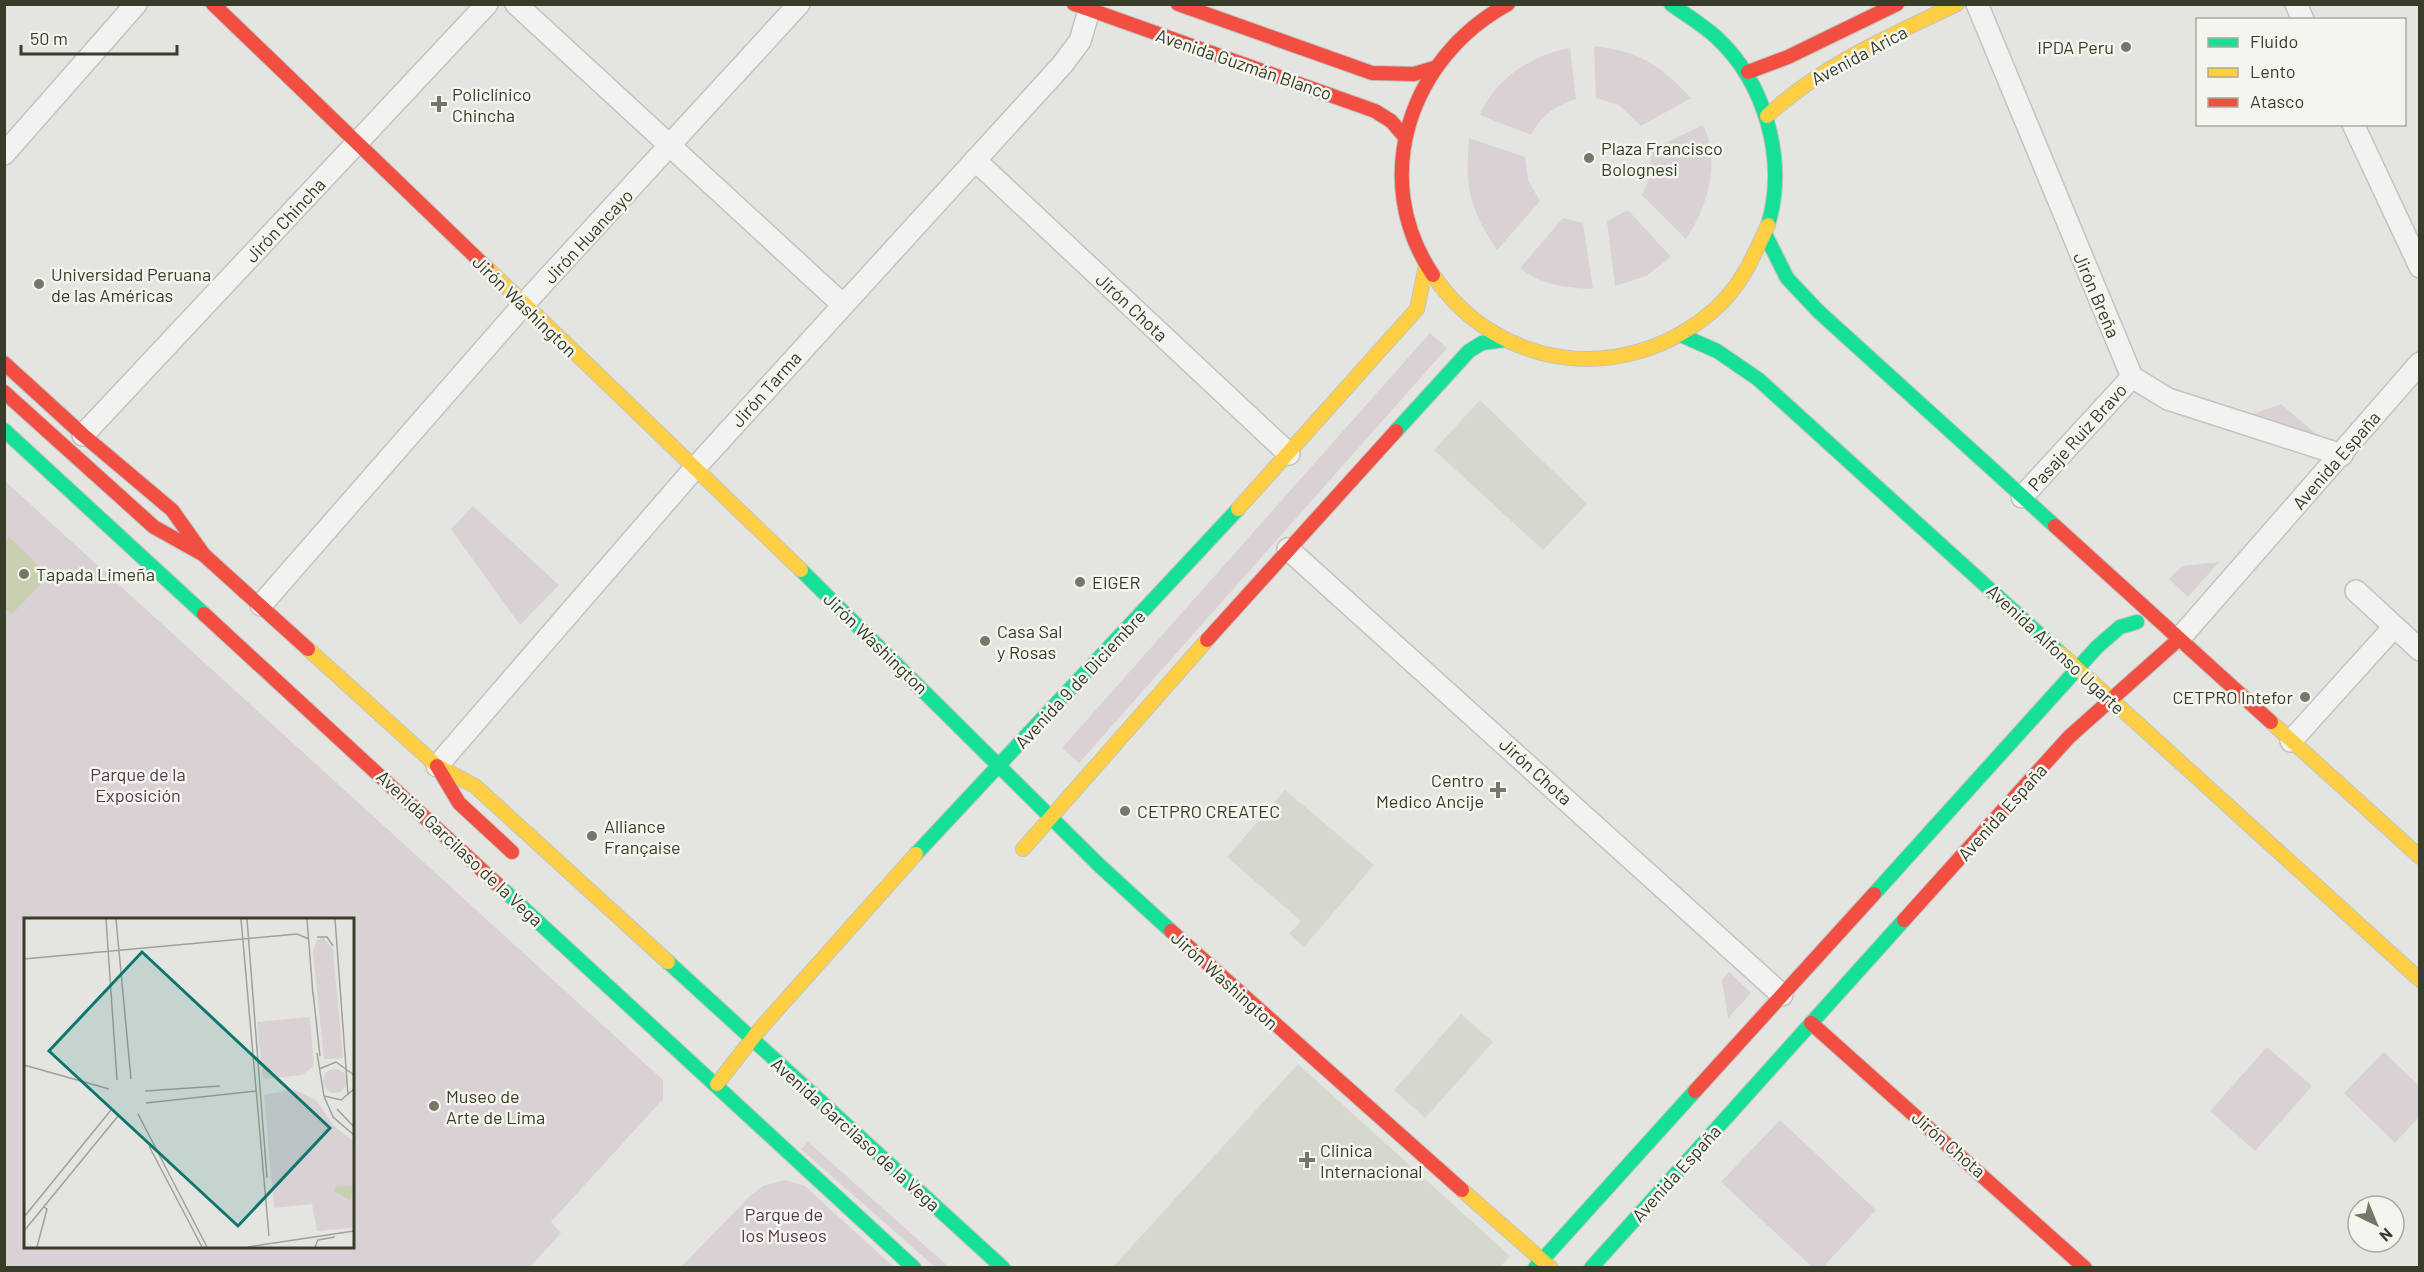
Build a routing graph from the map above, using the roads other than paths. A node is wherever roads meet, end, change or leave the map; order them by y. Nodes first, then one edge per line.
1 (135, 4) edge
2 (213, 4) edge
3 (487, 4) edge
4 (516, 4) edge
5 (799, 4) edge
6 (1178, 4) edge
7 (1508, 4) edge
8 (1671, 4) edge
9 (1897, 4) edge
10 (1957, 4) edge
11 (1977, 4) edge
12 (2296, 4) edge
13 (1085, 6) edge
14 (2302, 18) edge
15 (1434, 68) junction
16 (1748, 72) junction
17 (1767, 116) junction
18 (2354, 126) edge
19 (1405, 137) junction
20 (357, 144) junction
21 (671, 147) junction
22 (4, 154) edge
23 (975, 160) junction
24 (1765, 234) junction
25 (1426, 266) junction
26 (2420, 267) edge
27 (525, 304) junction
28 (842, 304) junction
29 (1681, 335) junction
30 (1505, 340) junction
31 (4, 363) edge
32 (2420, 363) edge
33 (2132, 376) junction
34 (4, 392) edge
35 (4, 430) edge
36 (82, 435) junction
37 (1289, 454) junction
38 (2342, 455) junction
39 (694, 469) junction
40 (2022, 497) junction
41 (1288, 549) junction
42 (204, 555) junction
43 (2356, 591) dead end
44 (261, 605) junction
45 (2136, 622) dead end
46 (2394, 627) junction
47 (2179, 639) junction
48 (2420, 650) edge
49 (2078, 668) junction
50 (2112, 701) junction
51 (2290, 741) junction
52 (1000, 764) junction
53 (437, 766) junction
54 (1051, 817) junction
55 (2416, 847) edge
56 (1023, 849) dead end
57 (520, 858) dead end
58 (2420, 980) edge
59 (1782, 995) junction
60 (1811, 1023) junction
61 (752, 1041) junction
62 (725, 1046) dead end
63 (741, 1061) junction
64 (717, 1084) junction
65 (1544, 1265) edge
66 (914, 1268) edge
67 (1003, 1268) edge
68 (1591, 1268) edge
69 (2085, 1268) edge

1 - 22 street
2 - 20 main road, Jirón Washington
3 - 20 street, Jirón Chincha
4 - 21 street
5 - 21 street, Jirón Huancayo
6 - 15 main road, Avenida Guzmán Blanco
7 - 15 main road
8 - 16 main road
9 - 16 main road, Avenida Arica
10 - 17 main road, Avenida Arica
11 - 33 street, Jirón Breña
12 - 14 street
13 - 19 main road, Avenida Guzmán Blanco
13 - 23 street, Jirón Tarma
15 - 19 main road
16 - 17 main road
17 - 24 main road
18 - 26 street
19 - 25 main road
20 - 27 main road, Jirón Washington
20 - 36 street, Jirón Chincha
21 - 27 street, Jirón Huancayo
21 - 28 street
23 - 28 street, Jirón Tarma
23 - 37 street, Jirón Chota
24 - 29 main road
24 - 40 main road
25 - 30 main road
25 - 37 main road, Avenida 9 de Diciembre
27 - 39 main road, Jirón Washington
27 - 44 street, Jirón Huancayo
28 - 39 street, Jirón Tarma
29 - 30 main road
29 - 49 main road, Avenida Alfonso Ugarte
30 - 41 main road
31 - 36 main road, Avenida Garcilaso de la Vega
32 - 38 street, Avenida España
33 - 38 street
33 - 40 street, Pasaje Ruiz Bravo
34 - 42 main road, Avenida Garcilaso de la Vega
35 - 64 main road, Avenida Garcilaso de la Vega
36 - 42 main road, Avenida Garcilaso de la Vega
37 - 52 main road, Avenida 9 de Diciembre
38 - 47 street, Avenida España
39 - 52 main road, Jirón Washington
39 - 53 street, Jirón Tarma
40 - 47 main road
41 - 54 main road
41 - 59 street, Jirón Chota
42 - 44 main road, Avenida Garcilaso de la Vega
43 - 46 street
44 - 53 main road, Avenida Garcilaso de la Vega
45 - 49 main road
46 - 48 street
46 - 51 street
47 - 50 main road, Avenida España
47 - 51 main road
49 - 50 main road, Avenida Alfonso Ugarte
49 - 59 main road
50 - 58 main road, Avenida Alfonso Ugarte
50 - 60 main road, Avenida España
51 - 55 main road
52 - 54 main road, Jirón Washington
52 - 61 main road, Avenida 9 de Diciembre
53 - 57 main road, Avenida Garcilaso de la Vega
53 - 61 main road, Avenida Garcilaso de la Vega
54 - 56 main road
54 - 65 main road, Jirón Washington
59 - 65 main road
60 - 68 main road, Avenida España
60 - 69 main road, Jirón Chota
61 - 63 main road, Avenida 9 de Diciembre
61 - 67 main road, Avenida Garcilaso de la Vega
62 - 63 main road
63 - 64 main road, Avenida 9 de Diciembre
64 - 66 main road, Avenida Garcilaso de la Vega

